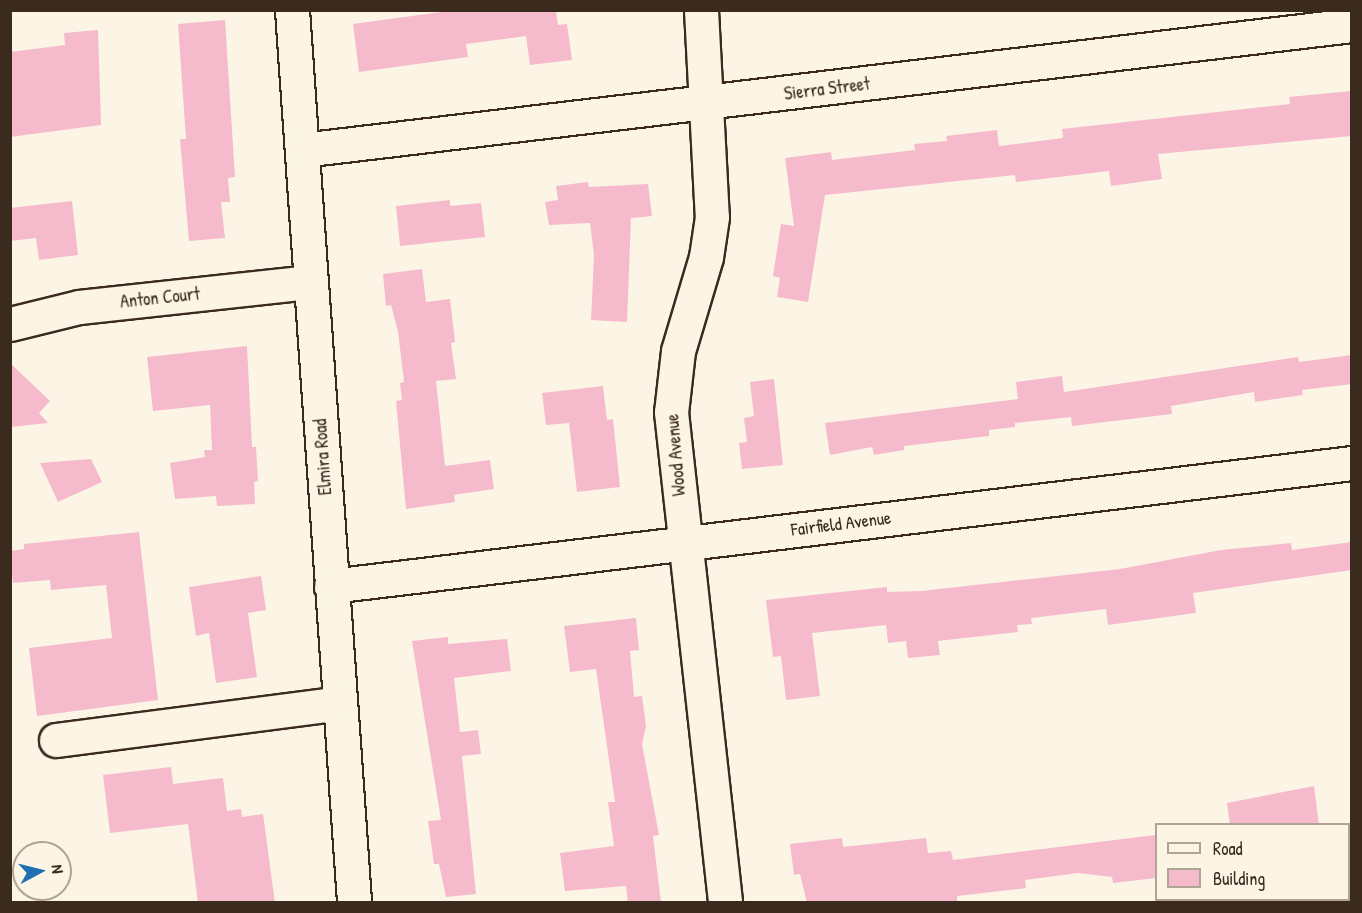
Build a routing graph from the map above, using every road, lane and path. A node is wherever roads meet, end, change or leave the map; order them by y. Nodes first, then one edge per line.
1 (292, 10) edge
2 (701, 10) edge
3 (1352, 26) edge
4 (706, 103) junction
5 (302, 150) junction
6 (311, 282) junction
7 (10, 324) edge
8 (1352, 463) edge
9 (683, 543) junction
10 (331, 586) junction
11 (340, 703) junction
12 (56, 740) dead end
13 (354, 903) edge
14 (725, 903) edge

1 - 5 street, Elmira Road
2 - 4 street, Wood Avenue
3 - 4 street, Sierra Street
4 - 5 street, Sierra Street
4 - 9 street, Wood Avenue
5 - 6 street, Elmira Road
6 - 7 street, Anton Court
6 - 10 street, Elmira Road
8 - 9 street, Fairfield Avenue
9 - 10 street, Fairfield Avenue
9 - 14 street, Wood Avenue
10 - 11 street, Elmira Road
11 - 12 street
11 - 13 street, Elmira Road

